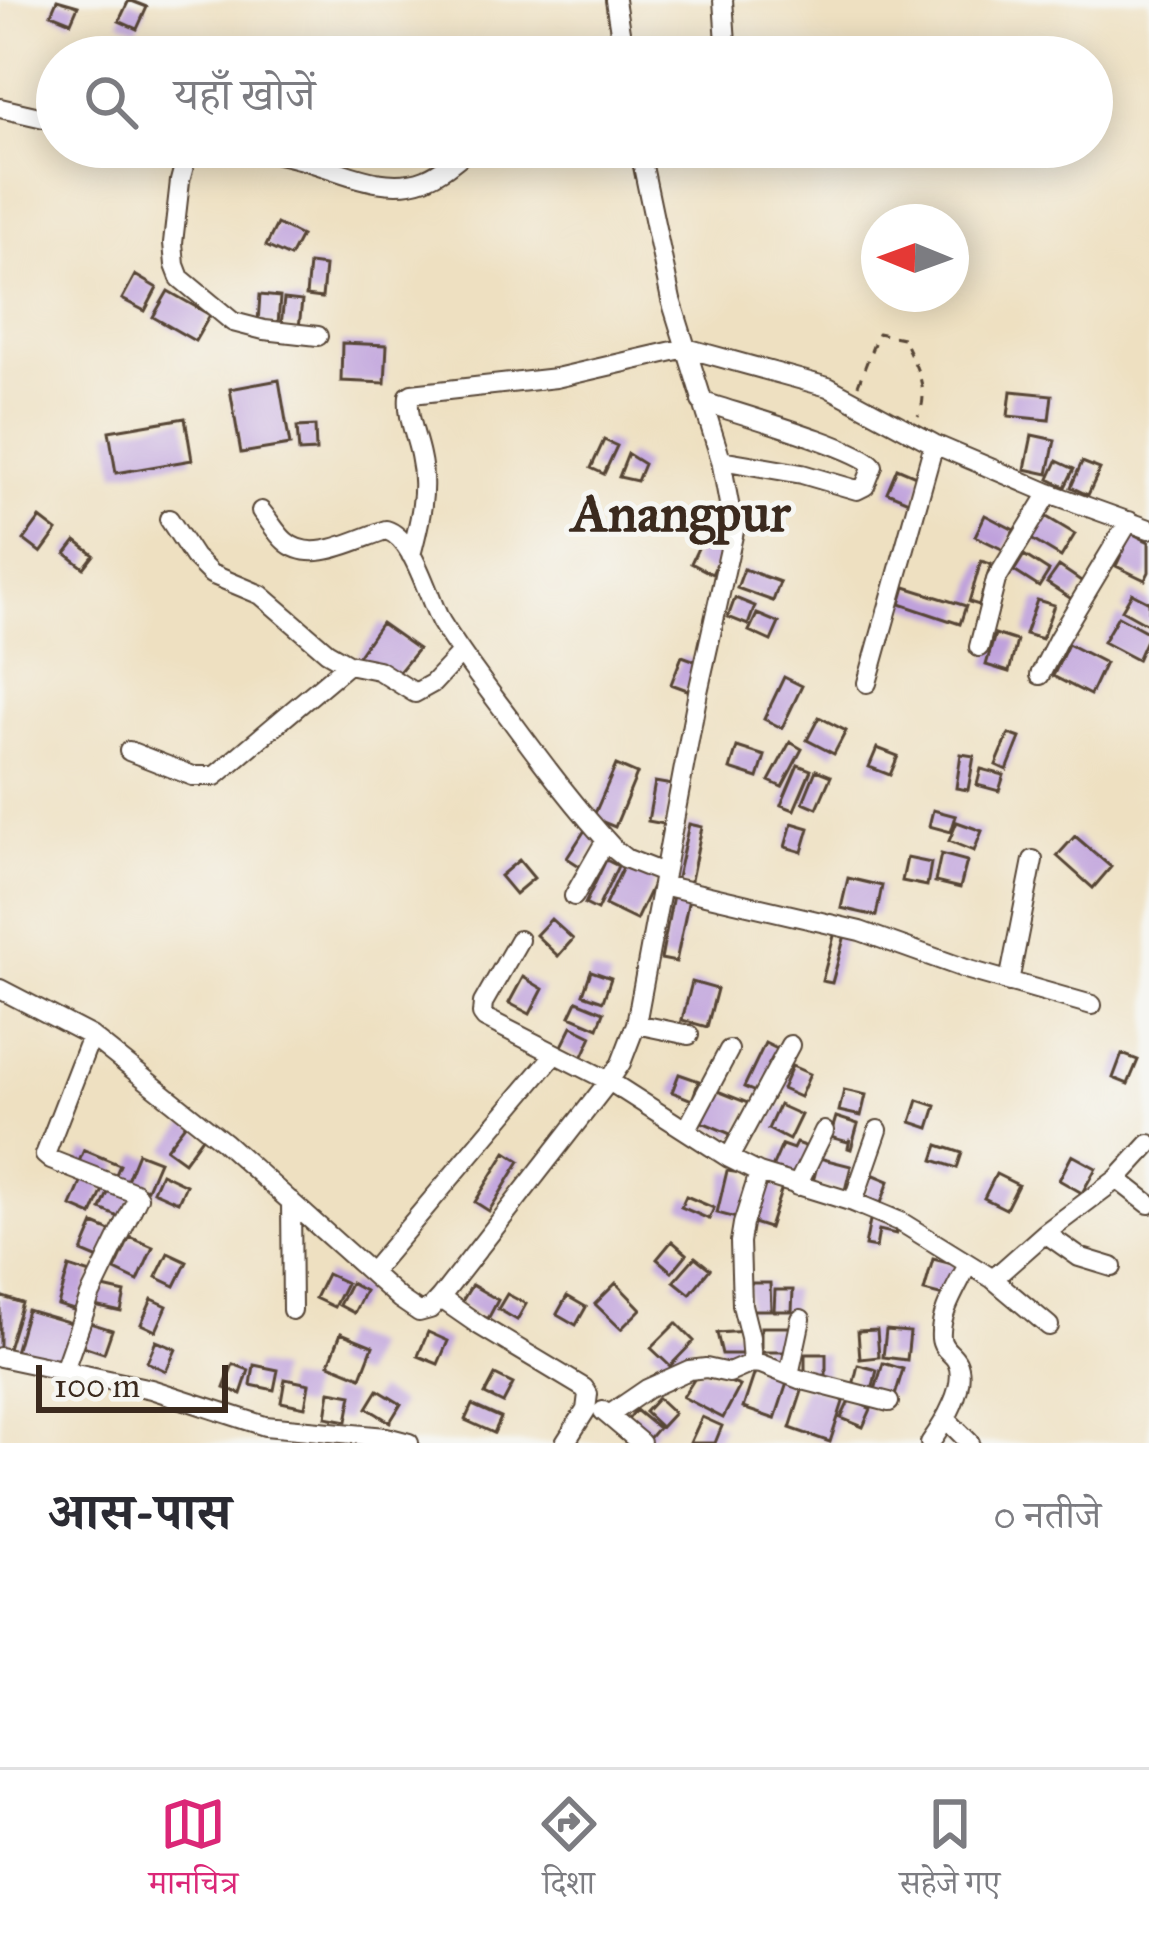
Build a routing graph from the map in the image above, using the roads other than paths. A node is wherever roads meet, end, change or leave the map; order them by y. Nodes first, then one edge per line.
1 (614, 0) edge
2 (723, 0) edge
3 (620, 36) edge
4 (726, 36) edge
5 (0, 108) edge
6 (36, 116) edge
7 (184, 168) edge
8 (327, 168) edge
9 (441, 168) edge
10 (643, 168) edge
11 (318, 336) dead end
12 (686, 348) junction
13 (701, 401) junction
14 (934, 444) junction
15 (721, 460) junction
16 (1049, 493) junction
17 (262, 511) dead end
18 (169, 519) dead end
19 (1129, 520) junction
20 (1149, 529) edge
21 (411, 555) junction
22 (979, 647) dead end
23 (461, 653) junction
24 (348, 664) junction
25 (1040, 675) dead end
26 (867, 683) dead end
27 (129, 751) dead end
28 (606, 840) junction
29 (1033, 860) dead end
30 (663, 879) junction
31 (574, 896) dead end
32 (519, 940) dead end
33 (1010, 982) junction
34 (0, 989) edge
35 (1092, 1005) dead end
36 (636, 1024) junction
37 (689, 1035) dead end
38 (91, 1036) junction
39 (790, 1045) dead end
40 (728, 1050) dead end
41 (554, 1055) junction
42 (610, 1081) junction
43 (687, 1129) junction
44 (878, 1130) dead end
45 (824, 1131) dead end
46 (1149, 1144) edge
47 (729, 1158) junction
48 (759, 1173) junction
49 (1117, 1179) junction
50 (797, 1186) junction
51 (291, 1201) junction
52 (853, 1202) junction
53 (1149, 1204) edge
54 (1045, 1233) junction
55 (968, 1264) junction
56 (1112, 1267) dead end
57 (370, 1272) junction
58 (994, 1279) junction
59 (440, 1298) junction
60 (292, 1310) dead end
61 (801, 1319) dead end
62 (1049, 1326) dead end
63 (0, 1357) edge
64 (752, 1364) junction
65 (64, 1370) junction
66 (789, 1375) junction
67 (589, 1402) junction
68 (890, 1402) dead end
69 (609, 1415) junction
70 (946, 1420) junction
71 (306, 1438) edge
72 (409, 1443) edge
73 (565, 1443) edge
74 (641, 1443) edge
75 (930, 1443) edge
76 (970, 1443) edge

1 - 3 street
2 - 4 street
5 - 6 street
7 - 11 street
8 - 9 street
10 - 12 street
12 - 13 street
12 - 14 street
12 - 21 street
13 - 15 street
13 - 15 street
14 - 16 street
14 - 26 street
15 - 30 street
16 - 19 street
16 - 22 street
17 - 21 street
18 - 24 street
19 - 20 street
19 - 25 street
21 - 23 street
23 - 24 street
23 - 28 street
24 - 27 street
28 - 30 street
28 - 31 street
29 - 33 street
30 - 33 street
30 - 36 street
32 - 41 street
33 - 35 street
34 - 38 street
36 - 37 street
36 - 42 street
38 - 51 street
38 - 65 street
39 - 47 street
40 - 43 street
41 - 42 street
41 - 57 street
42 - 43 street
42 - 59 street
43 - 47 street
44 - 52 street
45 - 50 street
46 - 49 street
47 - 48 street
48 - 50 street
48 - 64 street
49 - 53 street
49 - 54 street
50 - 52 street
51 - 57 street
51 - 60 street
52 - 55 street
54 - 56 street
54 - 58 street
55 - 58 street
55 - 70 street
57 - 59 street
58 - 62 street
59 - 67 street
61 - 66 street
63 - 65 street
64 - 66 street
64 - 69 street
65 - 71 street
66 - 68 street
67 - 69 street
67 - 73 street
69 - 74 street
70 - 75 street
70 - 76 street
71 - 72 street

